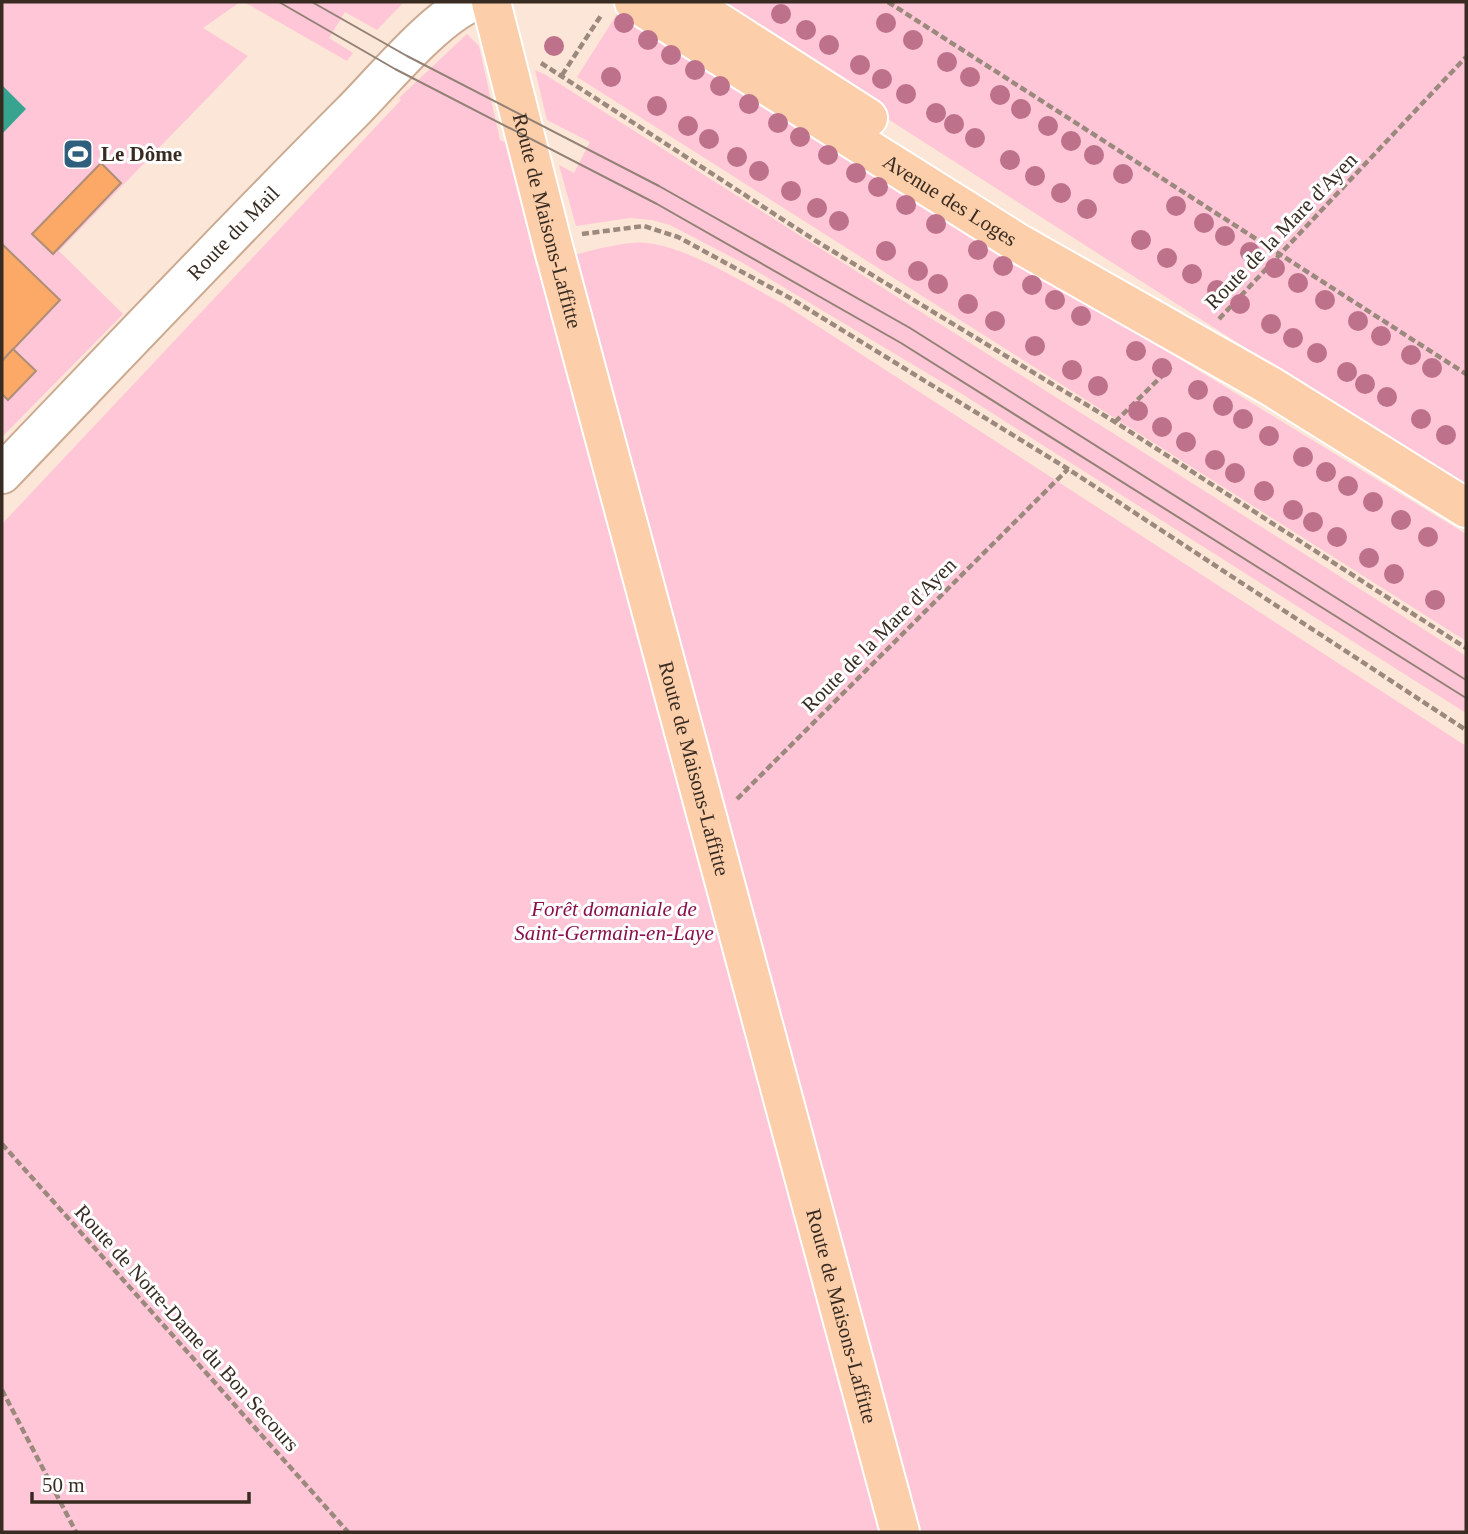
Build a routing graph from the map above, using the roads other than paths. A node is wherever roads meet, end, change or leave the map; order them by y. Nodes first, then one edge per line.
1 (473, 2) edge
2 (491, 2) edge
3 (687, 2) edge
4 (619, 7) edge
5 (1197, 340) junction
6 (2, 474) edge
7 (1466, 508) edge
8 (900, 1532) edge

1 - 6 street, Route du Mail
2 - 8 main road, Route de Maisons-Laffitte
3 - 5 main road, Avenue des Loges
4 - 5 main road, Avenue des Loges
5 - 7 main road, Avenue des Loges

